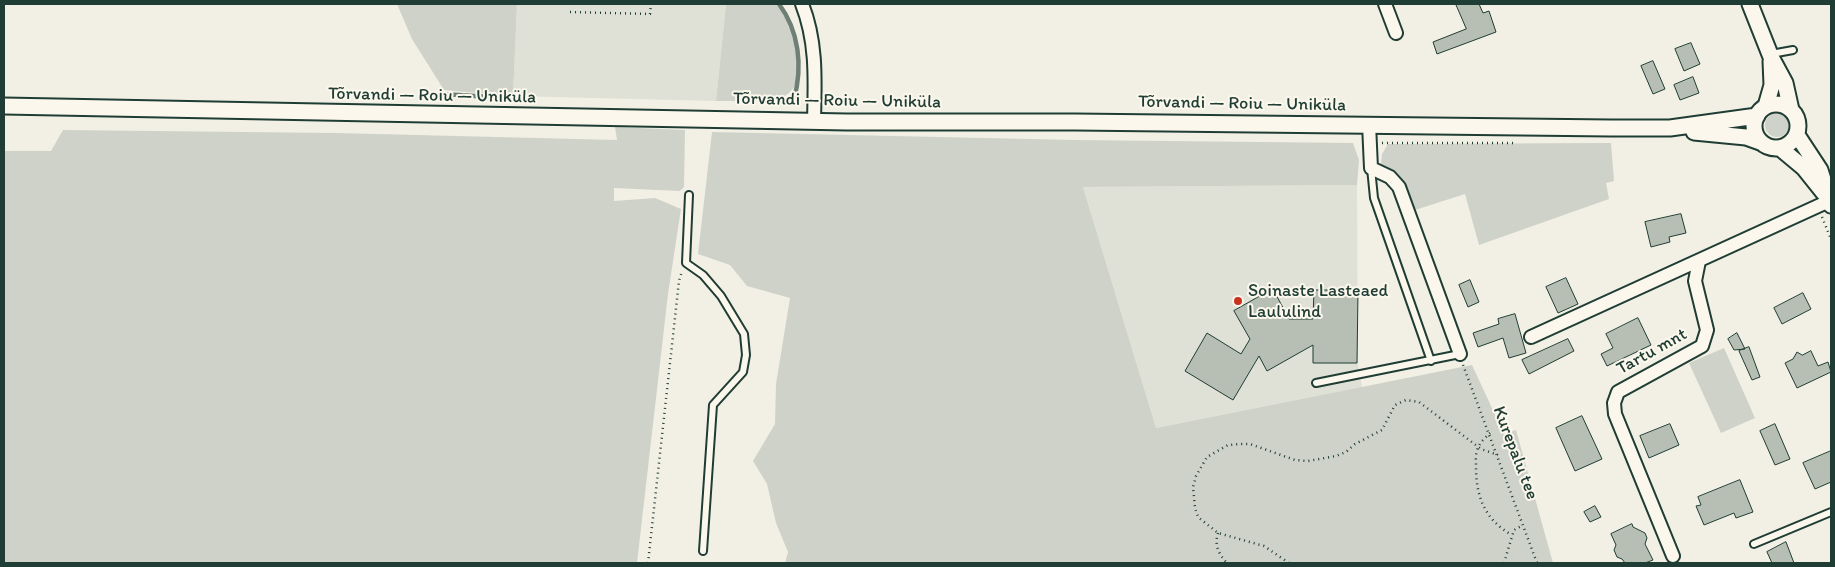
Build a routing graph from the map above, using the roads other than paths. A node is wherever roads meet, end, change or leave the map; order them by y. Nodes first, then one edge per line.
1 (802, 4) edge
2 (1385, 4) edge
3 (1750, 4) edge
4 (1396, 33) dead end
5 (1793, 50) dead end
6 (1770, 55) junction
7 (4, 106) edge
8 (1792, 110) junction
9 (1761, 111) junction
10 (814, 121) junction
11 (1369, 124) junction
12 (1670, 128) junction
13 (1796, 135) junction
14 (1760, 142) junction
15 (1780, 148) junction
16 (1371, 168) junction
17 (689, 195) dead end
18 (1827, 203) edge
19 (1698, 261) junction
20 (1531, 337) dead end
21 (1460, 354) joint
22 (1431, 361) junction
23 (1316, 383) dead end
24 (1831, 512) edge
25 (1754, 544) dead end
26 (703, 551) dead end
27 (1672, 556) dead end

1 - 10 street
2 - 4 street
3 - 6 street
5 - 6 lane
6 - 8 street
6 - 9 street
7 - 10 street, Tõrvandi — Roiu — Uniküla
8 - 9 street
8 - 13 street
9 - 12 street, Tõrvandi — Roiu — Uniküla
9 - 14 street
10 - 11 street, Tõrvandi — Roiu — Uniküla
11 - 12 street, Tõrvandi — Roiu — Uniküla
11 - 16 street
12 - 14 street, Tõrvandi — Roiu — Uniküla
13 - 15 street
13 - 18 street
14 - 15 street
15 - 18 street
16 - 21 street
16 - 22 lane
17 - 26 lane
18 - 19 street
19 - 20 street
19 - 27 street, Tartu mnt
21 - 22 lane
22 - 23 lane
24 - 25 lane

